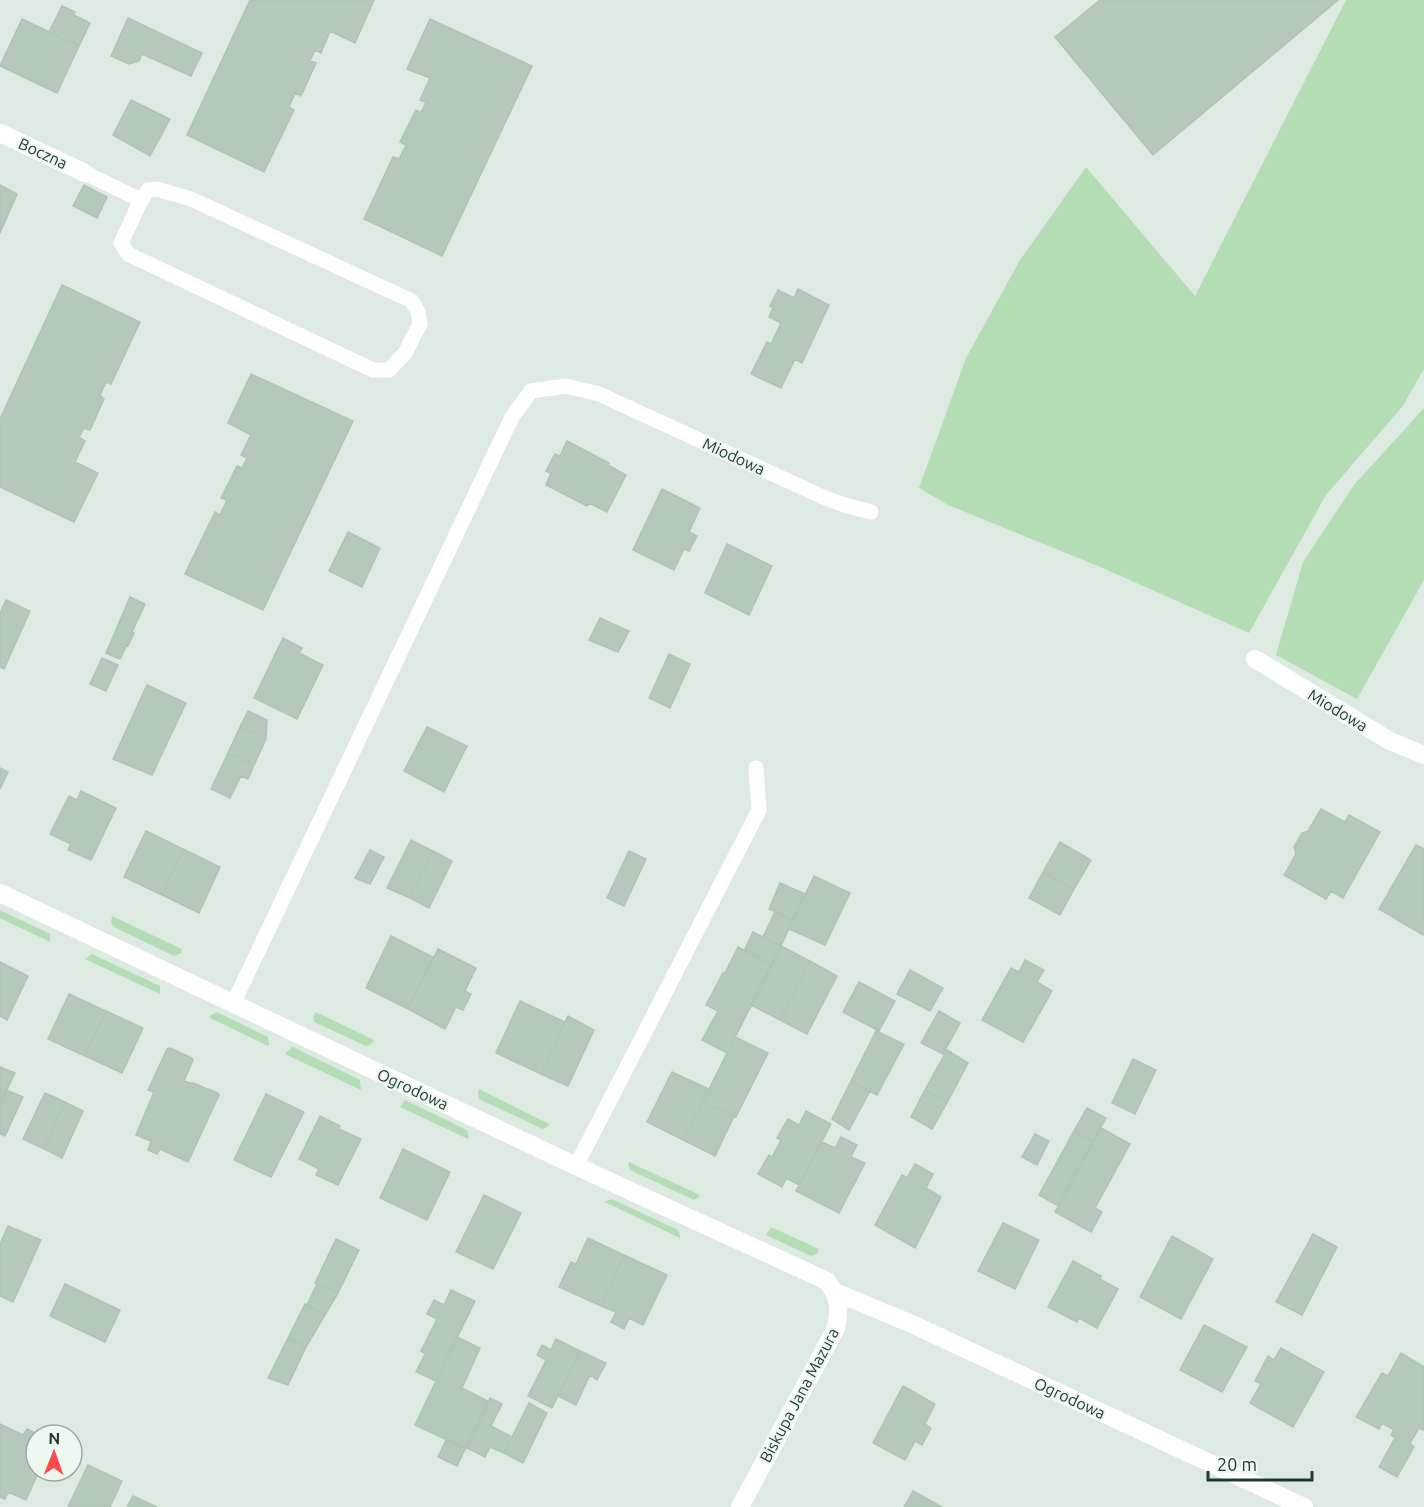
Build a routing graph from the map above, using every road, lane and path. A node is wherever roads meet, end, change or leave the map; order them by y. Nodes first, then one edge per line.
1 (0, 133) edge
2 (86, 173) joint
3 (141, 200) junction
4 (871, 512) dead end
5 (1255, 659) dead end
6 (1424, 755) edge
7 (756, 768) dead end
8 (0, 893) edge
9 (233, 1004) junction
10 (576, 1166) junction
11 (831, 1287) junction
12 (740, 1507) edge
13 (1304, 1507) edge

1 - 2 street, Boczna
2 - 3 lane
3 - 3 lane
4 - 9 lane, Miodowa
5 - 6 street, Miodowa
7 - 10 lane
8 - 9 street, Ogrodowa
9 - 10 street, Ogrodowa
10 - 11 street, Ogrodowa
11 - 12 street, Biskupa Jana Mazura
11 - 13 street, Ogrodowa

